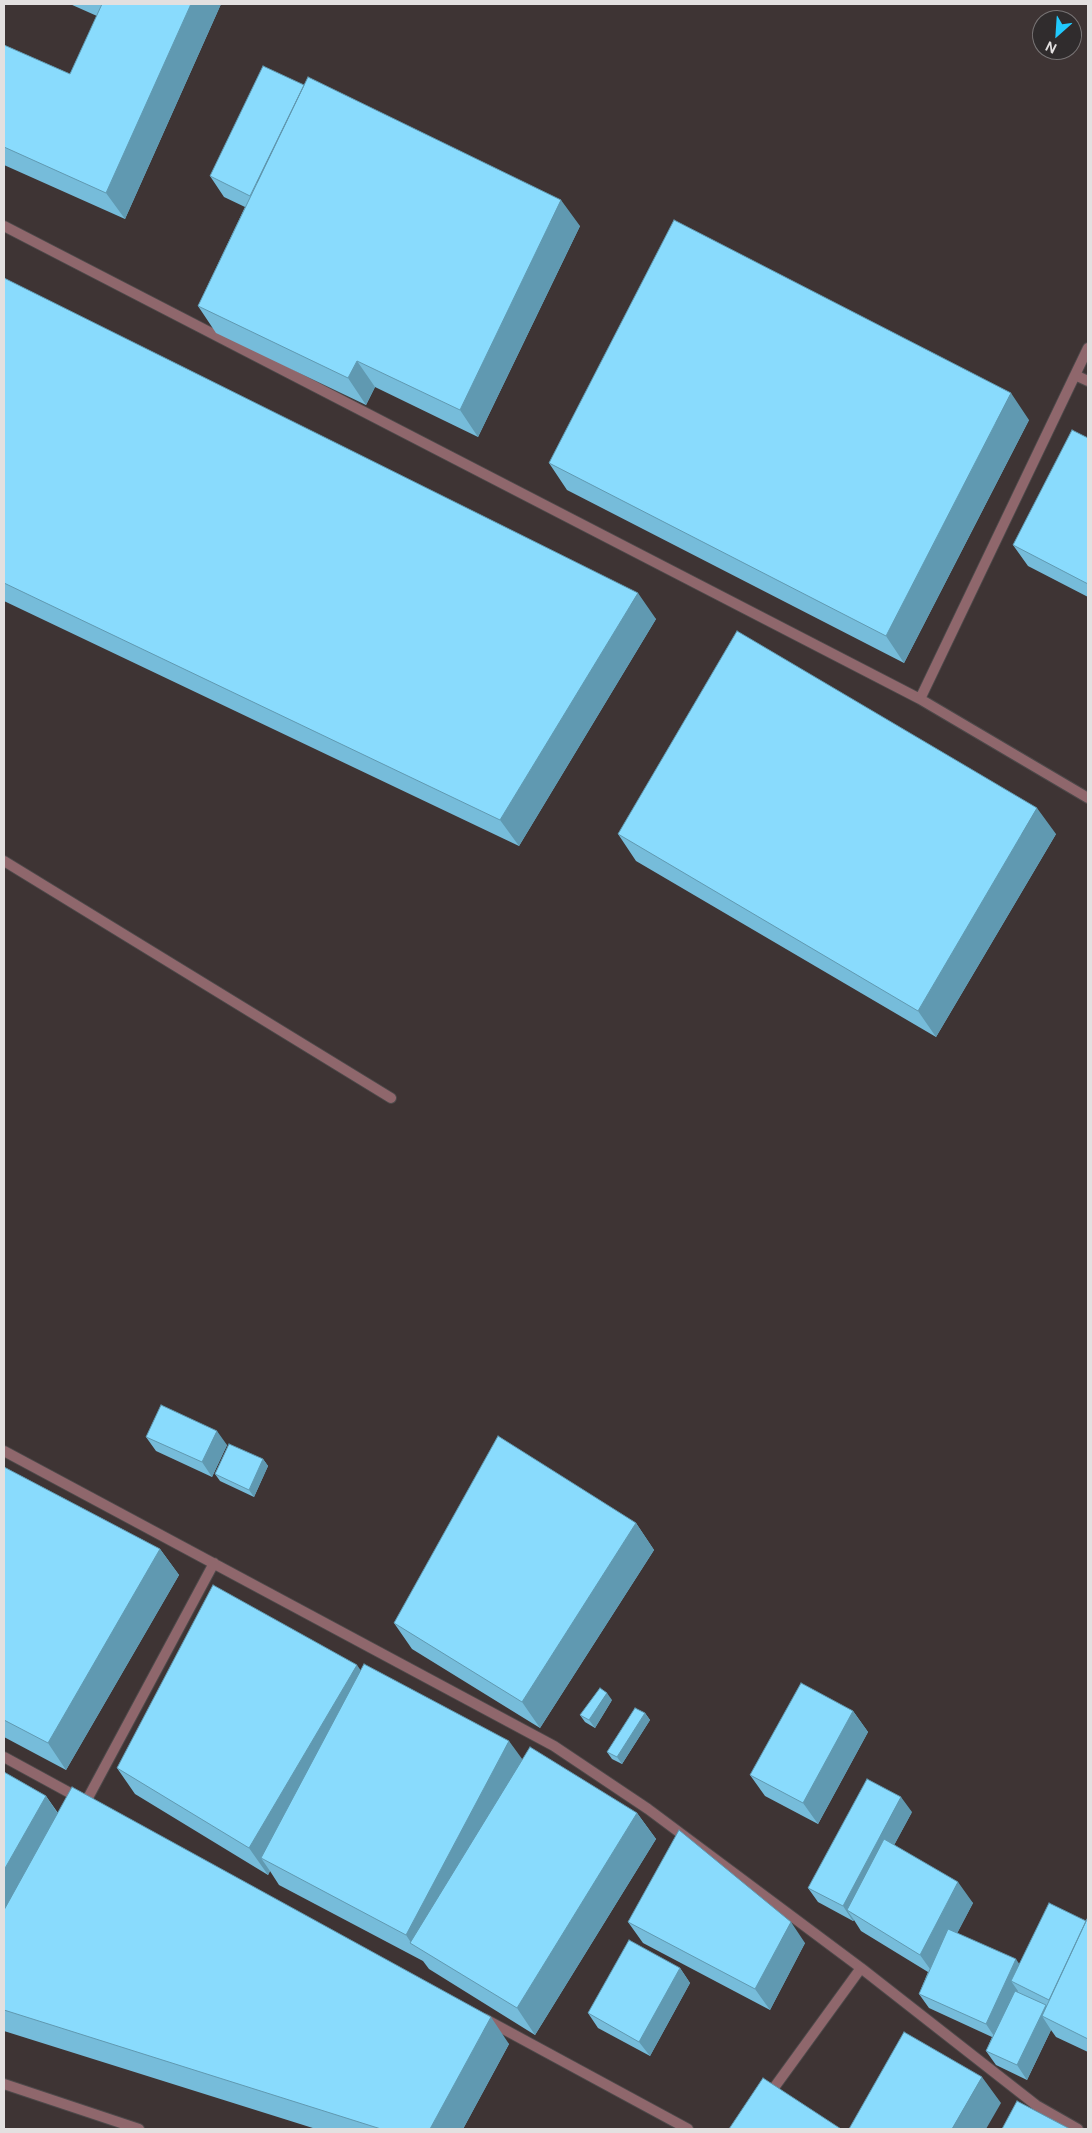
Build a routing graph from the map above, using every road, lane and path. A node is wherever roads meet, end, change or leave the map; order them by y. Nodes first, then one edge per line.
1 (4, 226) edge
2 (1088, 348) edge
3 (1074, 375) junction
4 (1088, 381) edge
5 (920, 699) junction
6 (1088, 798) edge
7 (4, 861) edge
8 (391, 1098) dead end
9 (4, 1451) edge
10 (214, 1563) junction
11 (4, 1757) edge
12 (91, 1804) junction
13 (77, 1818) edge
14 (861, 1968) junction
15 (479, 2015) edge
16 (4, 2084) edge
17 (761, 2105) edge
18 (139, 2129) edge
19 (688, 2129) edge
20 (1078, 2129) edge

1 - 5 street
2 - 3 street
3 - 4 street
3 - 5 street
5 - 6 street
7 - 8 street
9 - 10 street
10 - 12 street
10 - 14 street
11 - 12 street
12 - 13 street
14 - 17 street
14 - 20 street
15 - 19 street
16 - 18 street

